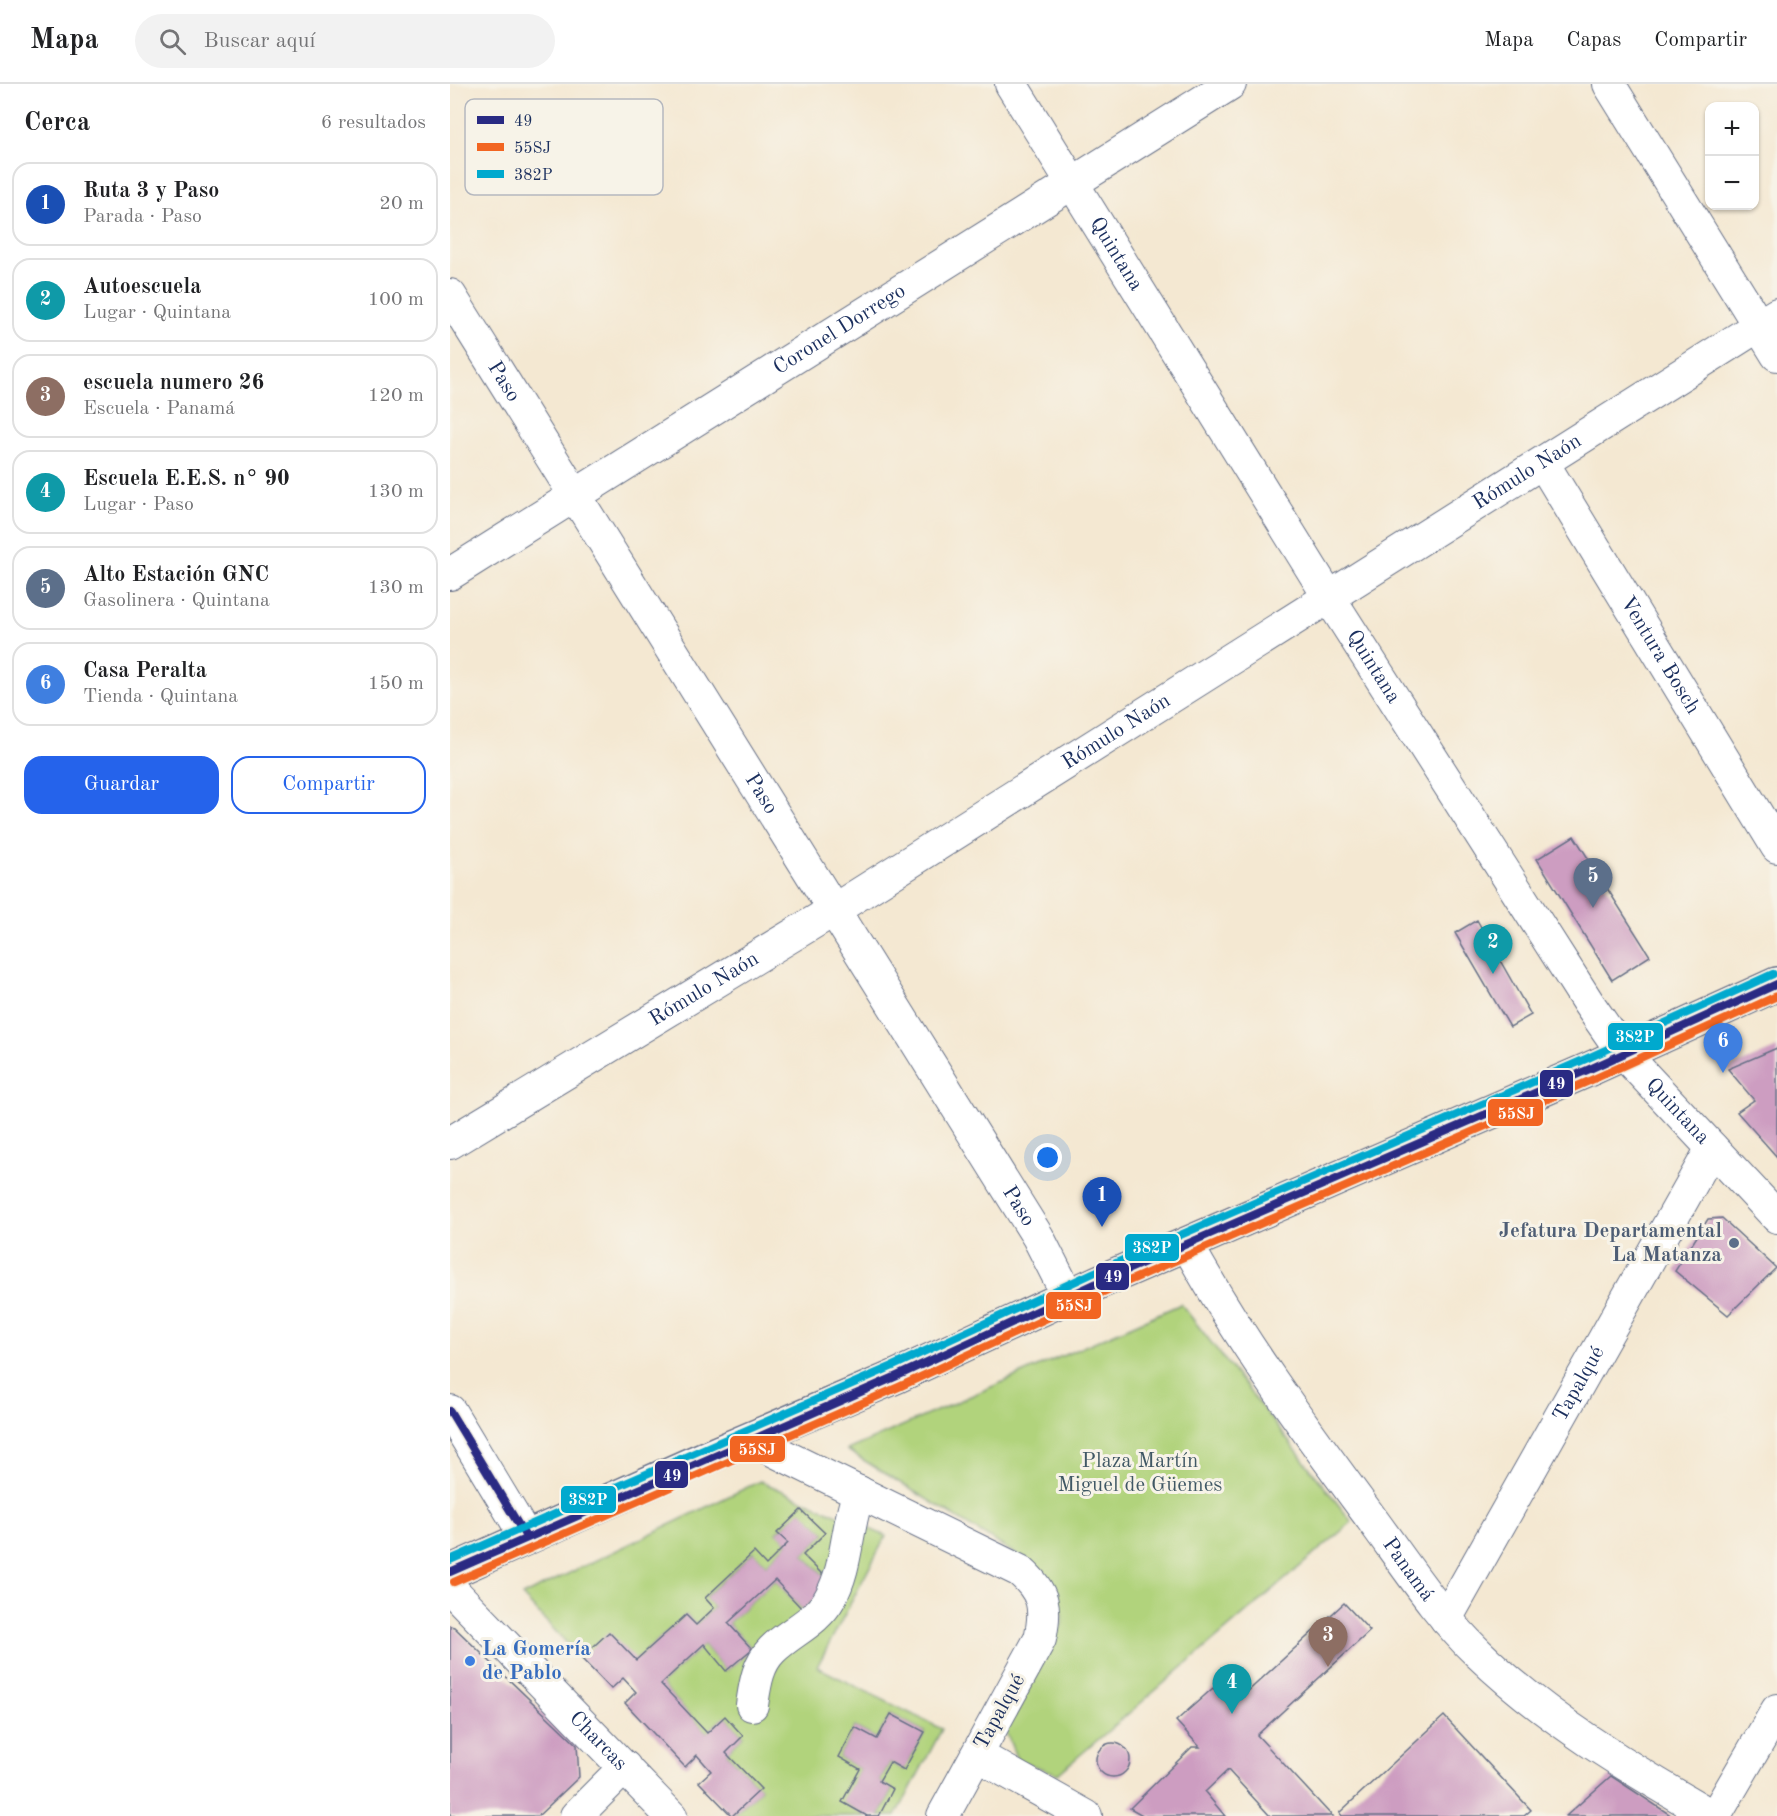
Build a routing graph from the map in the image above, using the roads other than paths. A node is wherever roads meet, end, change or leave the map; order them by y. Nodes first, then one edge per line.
1 (1011, 84) edge
2 (1230, 84) edge
3 (1609, 84) edge
4 (1074, 183) junction
5 (450, 295) edge
6 (1768, 320) edge
7 (1777, 355) edge
8 (1543, 463) junction
9 (574, 496) junction
10 (450, 574) edge
11 (1329, 597) junction
12 (1777, 847) edge
13 (834, 910) junction
14 (1777, 984) edge
15 (1623, 1053) junction
16 (450, 1143) edge
17 (1712, 1148) junction
18 (1777, 1217) edge
19 (1187, 1244) junction
20 (1068, 1296) junction
21 (450, 1411) edge
22 (752, 1440) junction
23 (859, 1492) junction
24 (526, 1537) junction
25 (450, 1572) edge
26 (450, 1588) edge
27 (1446, 1619) junction
28 (752, 1705) dead end
29 (1777, 1710) edge
30 (977, 1755) junction
31 (625, 1767) junction
32 (576, 1816) edge
33 (671, 1816) edge
34 (943, 1816) edge
35 (1086, 1816) edge
36 (1714, 1816) edge

1 - 4 street, Quintana
2 - 4 street, Coronel Dorrego
3 - 6 street
4 - 9 street, Coronel Dorrego
4 - 11 street, Quintana
5 - 9 street, Paso
6 - 7 street
6 - 8 street, Rómulo Naón
8 - 11 street, Rómulo Naón
8 - 12 street, Ventura Bosch
9 - 10 street, Coronel Dorrego
9 - 13 street, Paso
11 - 13 street, Rómulo Naón
11 - 15 street, Quintana
13 - 16 street, Rómulo Naón
13 - 20 street, Paso
14 - 15 highway
15 - 17 street, Quintana
15 - 19 highway
17 - 18 street, Quintana
17 - 27 street, Tapalqué
19 - 20 highway
19 - 27 street, Panamá
20 - 22 highway
21 - 24 street
22 - 23 street
22 - 24 highway
23 - 28 street
23 - 30 street, Tapalqué
24 - 25 highway
26 - 31 street, Charcas
27 - 36 street, Panamá
29 - 36 street
30 - 34 street, Tapalqué
30 - 35 street
31 - 32 street
31 - 33 street, Charcas

